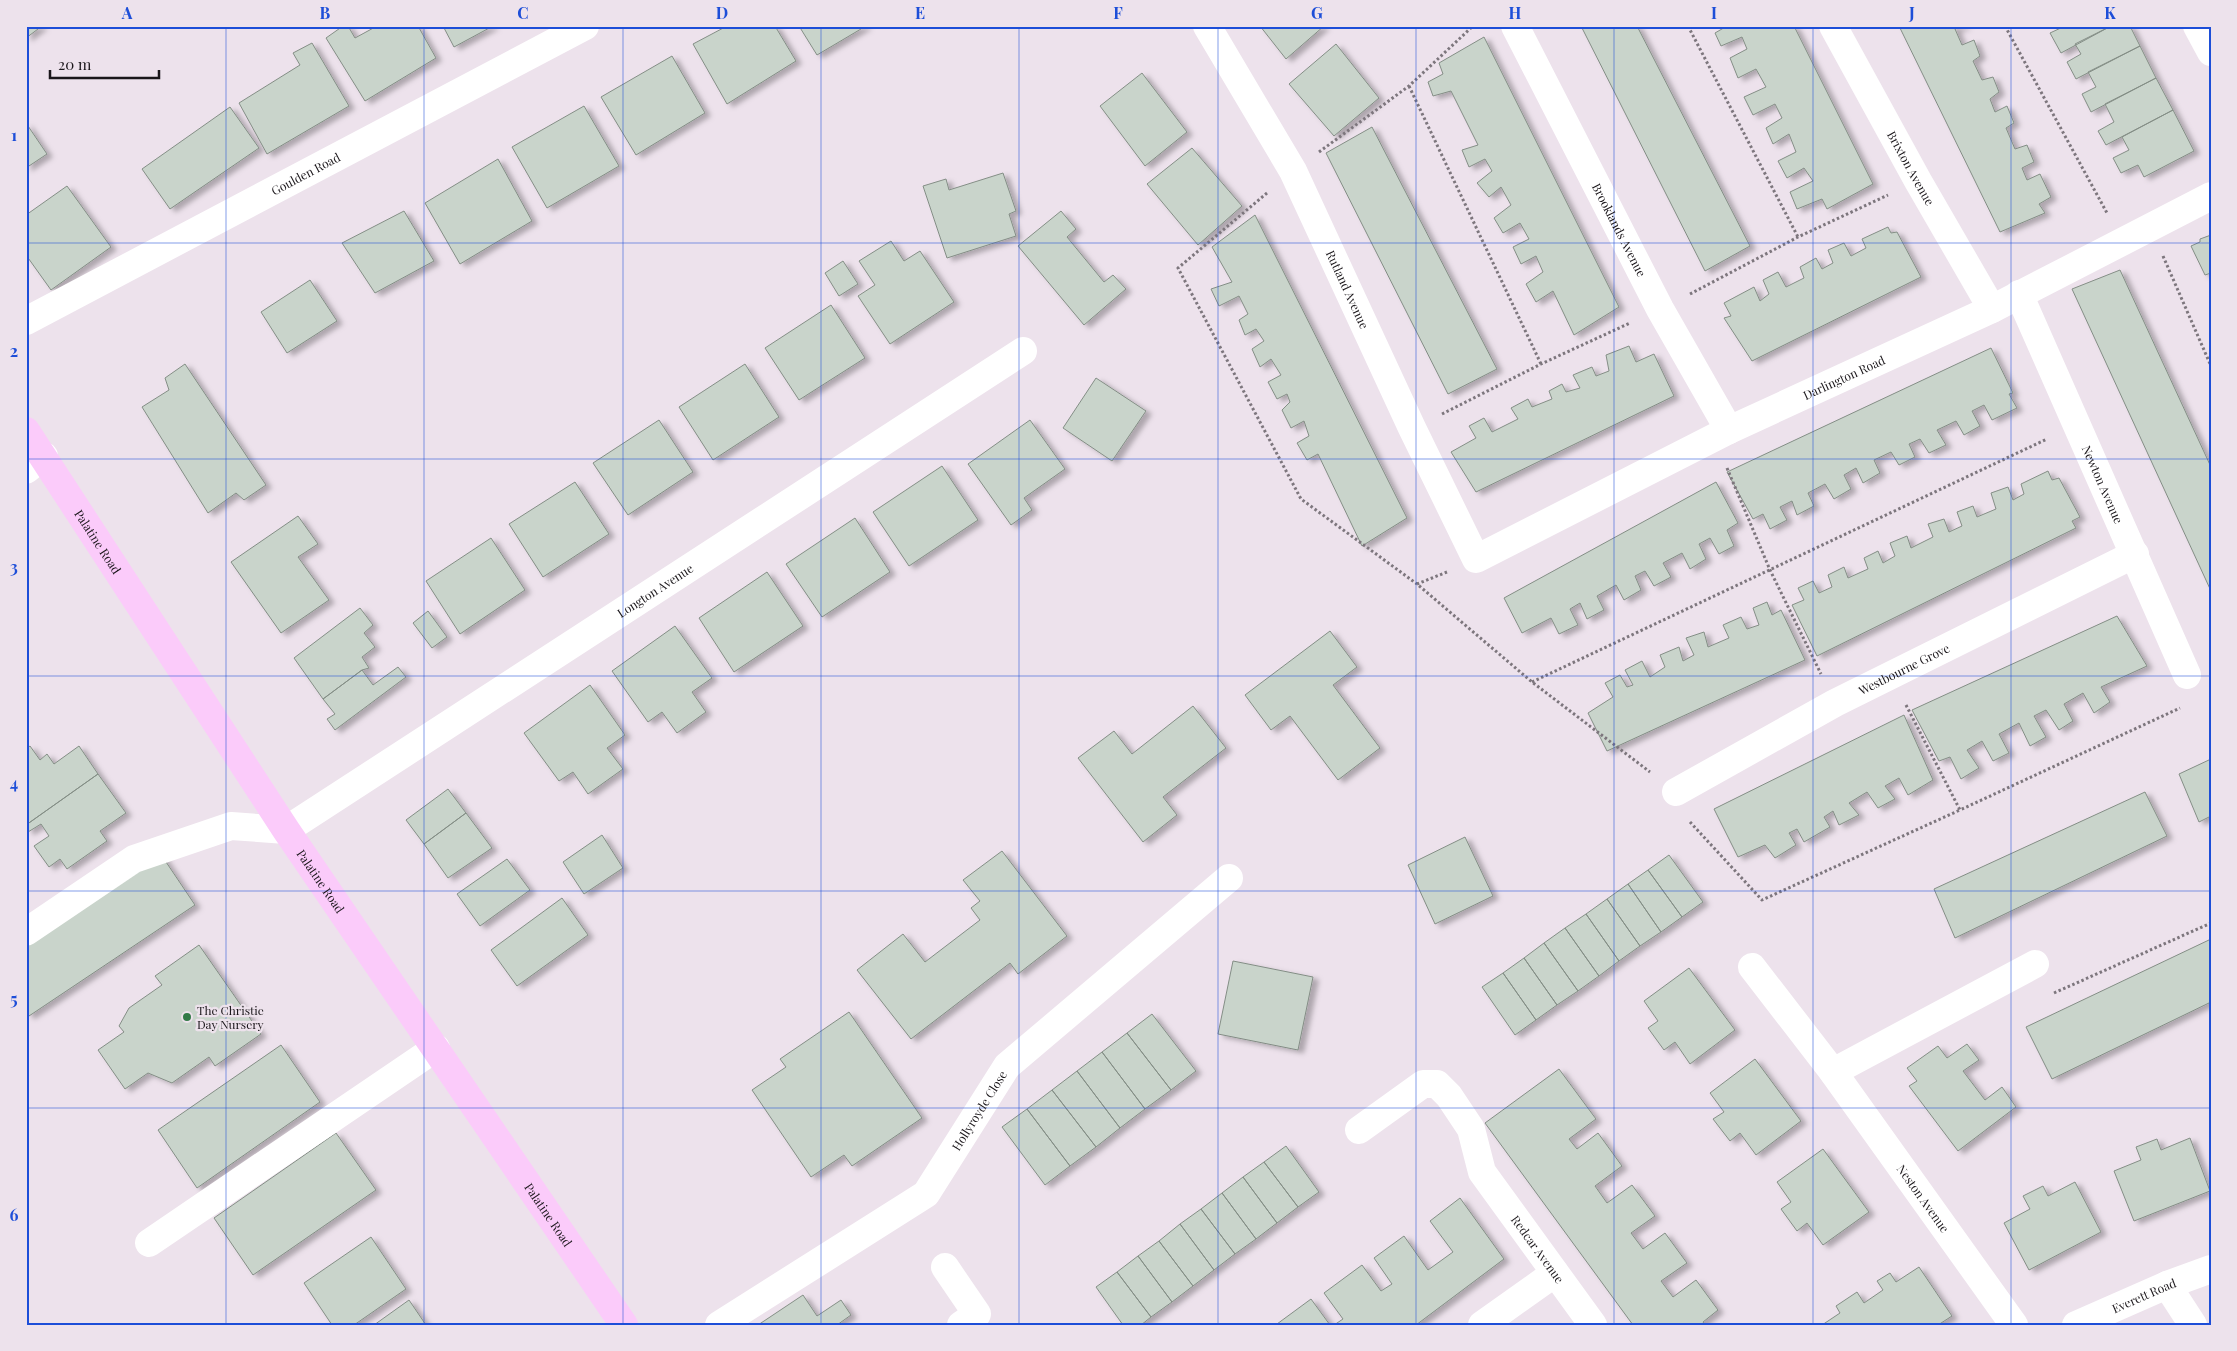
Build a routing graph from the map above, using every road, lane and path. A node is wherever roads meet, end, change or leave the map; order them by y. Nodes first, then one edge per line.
1 (585, 26) edge
2 (1207, 26) edge
3 (1473, 26) edge
4 (1515, 26) edge
5 (1688, 26) edge
6 (1833, 26) edge
7 (2005, 26) edge
8 (2197, 26) edge
9 (2211, 52) edge
10 (1408, 86) junction
11 (1293, 171) junction
12 (1918, 181) junction
13 (2211, 196) edge
14 (2150, 227) junction
15 (1798, 237) junction
16 (2122, 240) junction
17 (2019, 294) junction
18 (1660, 309) junction
19 (1992, 309) junction
20 (26, 321) edge
21 (1023, 351) dead end
22 (1541, 364) junction
23 (2211, 366) edge
24 (2075, 426) junction
25 (1412, 428) junction
26 (26, 431) edge
27 (1721, 434) junction
28 (35, 463) edge
29 (2134, 554) junction
30 (1476, 560) junction
31 (1770, 570) junction
32 (1417, 584) junction
33 (1891, 675) junction
34 (2187, 675) joint
35 (1532, 682) junction
36 (1835, 703) junction
37 (1676, 792) junction
38 (1960, 810) junction
39 (286, 830) junction
40 (1228, 878) dead end
41 (2211, 923) edge
42 (26, 932) edge
43 (2035, 964) joint
44 (1752, 967) dead end
45 (436, 1048) junction
46 (1833, 1072) junction
47 (1359, 1130) dead end
48 (149, 1243) dead end
49 (945, 1268) dead end
50 (2211, 1269) edge
51 (1555, 1273) junction
52 (2167, 1285) junction
53 (624, 1325) edge
54 (719, 1325) edge
55 (961, 1325) edge
56 (1482, 1325) edge
57 (1593, 1325) edge
58 (2014, 1325) edge
59 (2076, 1325) edge
60 (2193, 1325) edge

1 - 20 street, Goulden Road
2 - 11 street, Rutland Avenue
3 - 10 path
4 - 18 street, Brooklands Avenue
5 - 15 path
6 - 12 street, Brixton Avenue
7 - 16 path
8 - 9 street
10 - 11 path
10 - 22 path
11 - 25 street, Rutland Avenue
11 - 32 path
12 - 15 path
12 - 19 street, Brixton Avenue
13 - 14 street, Darlington Road
14 - 16 street, Darlington Road
14 - 23 path
15 - 18 path
16 - 17 street, Darlington Road
17 - 19 street, Darlington Road
17 - 24 street, Newton Avenue
18 - 22 path
18 - 27 street, Brooklands Avenue
19 - 27 street, Darlington Road
21 - 39 street, Longton Avenue
22 - 25 path
24 - 29 street, Newton Avenue
24 - 31 path
25 - 30 street, Rutland Avenue
26 - 28 main road, Palatine Road
27 - 30 street, Darlington Road
27 - 31 path
28 - 39 main road, Palatine Road
29 - 33 street, Westbourne Grove
29 - 34 street, Newton Avenue
30 - 32 path
31 - 35 path
31 - 36 path
32 - 35 path
33 - 36 street, Westbourne Grove
33 - 38 path
34 - 38 path
35 - 37 path
36 - 37 street, Westbourne Grove
37 - 38 path
39 - 42 street
39 - 45 main road, Palatine Road
40 - 54 street, Hollyroyde Close
41 - 43 path
43 - 46 street
44 - 46 street, Neston Avenue
45 - 48 street
45 - 53 main road, Palatine Road
46 - 58 street, Neston Avenue
47 - 51 street, Redcar Avenue
49 - 55 street
50 - 52 street, Everett Road
51 - 56 street
51 - 57 street, Redcar Avenue
52 - 59 street, Everett Road
52 - 60 street

